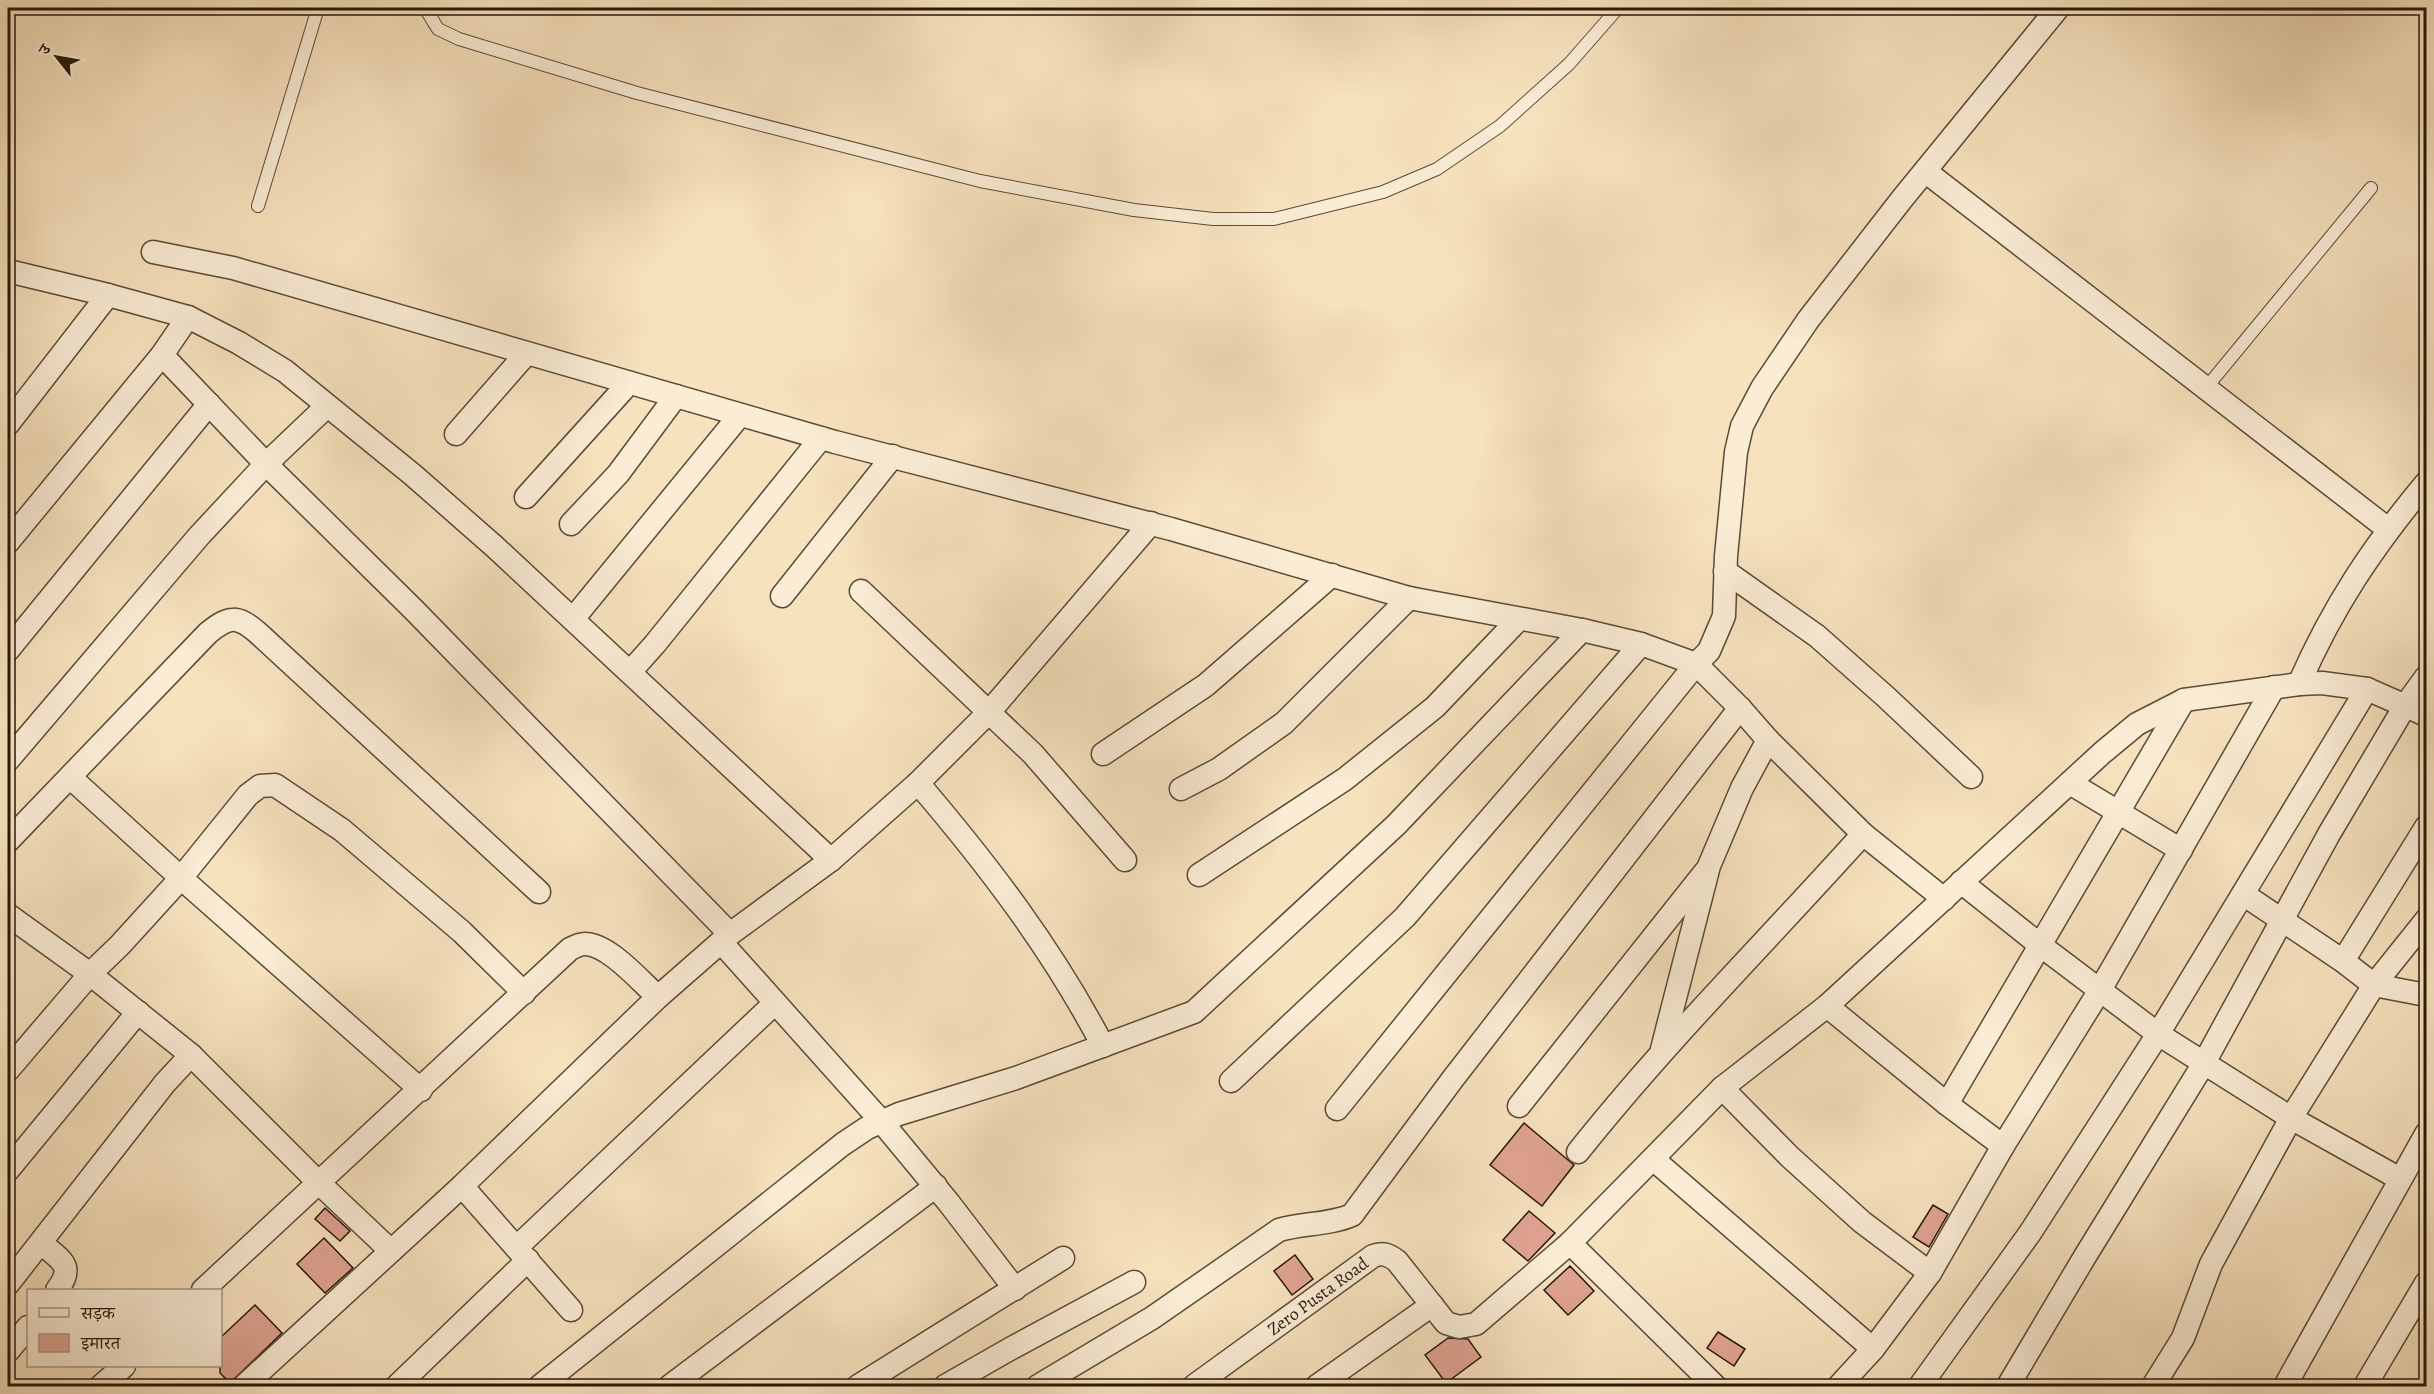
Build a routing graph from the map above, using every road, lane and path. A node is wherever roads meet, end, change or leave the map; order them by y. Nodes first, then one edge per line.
1 (318, 8) edge
2 (425, 8) edge
3 (1618, 8) edge
4 (2058, 8) edge
5 (1925, 171) junction
6 (2372, 188) dead end
7 (258, 206) dead end
8 (153, 252) dead end
9 (8, 273) edge
10 (108, 295) junction
11 (188, 317) junction
12 (526, 354) junction
13 (162, 355) junction
14 (629, 383) junction
15 (2206, 388) junction
16 (676, 396) junction
17 (208, 404) junction
18 (327, 406) junction
19 (740, 415) junction
20 (8, 424) edge
21 (456, 434) dead end
22 (820, 438) junction
23 (893, 456) junction
24 (266, 464) junction
25 (2427, 483) edge
26 (526, 497) dead end
27 (571, 524) dead end
28 (1150, 524) junction
29 (2388, 530) junction
30 (8, 542) edge
31 (1725, 571) junction
32 (1332, 575) junction
33 (861, 591) dead end
34 (782, 596) dead end
35 (1409, 598) junction
36 (573, 619) junction
37 (1519, 619) junction
38 (1582, 630) junction
39 (1641, 644) junction
40 (8, 650) edge
41 (1696, 664) junction
42 (630, 672) junction
43 (2427, 677) edge
44 (2299, 684) junction
45 (2274, 687) junction
46 (2367, 689) junction
47 (2184, 700) junction
48 (2405, 706) junction
49 (1740, 708) junction
50 (990, 711) junction
51 (2427, 715) edge
52 (1768, 740) junction
53 (1103, 754) dead end
54 (8, 760) edge
55 (1971, 777) dead end
56 (71, 778) junction
57 (918, 783) junction
58 (2070, 783) junction
59 (1181, 789) dead end
60 (2119, 813) junction
61 (2427, 827) edge
62 (1863, 834) junction
63 (8, 841) edge
64 (2181, 850) junction
65 (831, 860) junction
66 (1125, 860) dead end
67 (1709, 866) junction
68 (1199, 875) dead end
69 (181, 878) junction
70 (1961, 882) junction
71 (539, 892) dead end
72 (2243, 894) junction
73 (1944, 899) junction
74 (8, 915) edge
75 (2427, 920) edge
76 (2282, 922) junction
77 (726, 938) junction
78 (2040, 945) junction
79 (2343, 961) junction
80 (90, 974) junction
81 (2374, 985) junction
82 (2100, 990) junction
83 (524, 993) junction
84 (2427, 995) edge
85 (658, 997) junction
86 (775, 1003) junction
87 (1827, 1006) junction
88 (138, 1012) junction
89 (2158, 1034) junction
90 (1102, 1046) junction
91 (1661, 1052) junction
92 (191, 1055) junction
93 (2204, 1063) junction
94 (8, 1070) edge
95 (1231, 1081) dead end
96 (1722, 1088) junction
97 (421, 1090) junction
98 (1947, 1104) junction
99 (1519, 1106) dead end
100 (1337, 1109) dead end
101 (2291, 1118) junction
102 (880, 1121) junction
103 (2427, 1134) edge
104 (2003, 1146) junction
105 (1578, 1152) dead end
106 (1653, 1159) junction
107 (8, 1170) edge
108 (2400, 1179) junction
109 (318, 1182) junction
110 (462, 1186) junction
111 (936, 1186) junction
112 (40, 1243) junction
113 (1570, 1243) junction
114 (391, 1251) junction
115 (522, 1253) junction
116 (1063, 1258) dead end
117 (1930, 1273) junction
118 (1134, 1282) dead end
119 (2427, 1283) edge
120 (8, 1284) edge
121 (58, 1289) edge
122 (204, 1289) edge
123 (1015, 1289) junction
124 (1432, 1305) junction
125 (571, 1310) dead end
126 (27, 1328) edge
127 (1873, 1349) junction
128 (8, 1351) edge
129 (122, 1367) edge
130 (101, 1386) edge
131 (244, 1386) edge
132 (398, 1386) edge
133 (540, 1386) edge
134 (670, 1386) edge
135 (858, 1386) edge
136 (945, 1386) edge
137 (1038, 1386) edge
138 (1196, 1386) edge
139 (1317, 1386) edge
140 (1715, 1386) edge
141 (1839, 1386) edge
142 (1920, 1386) edge
143 (2008, 1386) edge
144 (2153, 1386) edge
145 (2285, 1386) edge
146 (2365, 1386) edge

1 - 7 lane
2 - 3 lane
4 - 5 street
5 - 15 street
5 - 31 street
6 - 15 lane
8 - 12 street
9 - 10 street
10 - 11 street
10 - 20 street
11 - 13 street
11 - 18 street
12 - 14 street
12 - 21 street
13 - 17 street
13 - 30 street
14 - 16 street
14 - 26 street
15 - 29 street
16 - 19 street
16 - 27 street
17 - 24 street
17 - 40 street
18 - 24 street
18 - 36 street
19 - 22 street
19 - 36 street
22 - 23 street
22 - 42 street
23 - 28 street
23 - 34 street
24 - 54 street
24 - 77 street
25 - 29 street
28 - 32 street
28 - 50 street
29 - 44 street
31 - 41 street
31 - 55 street
32 - 35 street
32 - 53 street
33 - 50 street
35 - 37 street
35 - 59 street
36 - 42 street
37 - 38 street
37 - 68 street
38 - 39 street
38 - 90 street
39 - 41 street
39 - 95 street
41 - 49 street
41 - 100 street
42 - 65 street
43 - 48 street
44 - 45 street
44 - 46 street
45 - 47 street
45 - 64 street
46 - 48 street
46 - 72 street
47 - 58 street
47 - 60 street
48 - 51 street
48 - 76 street
49 - 52 street
49 - 137 street
50 - 57 street
50 - 66 street
52 - 62 street
52 - 67 street
56 - 63 street
56 - 69 street
56 - 71 street
57 - 65 street
57 - 90 street
58 - 60 street
58 - 70 street
60 - 64 street
60 - 78 street
61 - 79 street
62 - 73 street
62 - 91 street
64 - 82 street
65 - 77 street
67 - 91 street
67 - 99 street
69 - 80 street
69 - 83 street
69 - 97 street
70 - 73 street
70 - 78 street
72 - 76 street
72 - 89 street
73 - 87 street
74 - 80 street
75 - 81 street
76 - 79 street
76 - 93 street
77 - 85 street
77 - 86 street
78 - 82 street
78 - 98 street
79 - 81 street
80 - 88 street
80 - 94 street
81 - 84 street
81 - 101 street
82 - 89 street
82 - 104 street
83 - 85 street
83 - 97 street
85 - 110 street
86 - 102 street
86 - 115 street
87 - 96 street
87 - 98 street
88 - 92 street
88 - 107 street
89 - 93 street
89 - 142 street
90 - 102 street
91 - 105 street
92 - 109 street
92 - 112 street
93 - 101 street
93 - 143 street
96 - 106 street
96 - 117 street
97 - 109 street
98 - 104 street
101 - 108 street
101 - 144 street
102 - 111 street
102 - 133 street
103 - 108 street
104 - 117 street
106 - 113 street
106 - 127 street
108 - 145 street
109 - 114 street
109 - 122 street
110 - 114 street
110 - 115 street
111 - 123 street
111 - 134 street
112 - 120 street
112 - 121 street
113 - 124 street
113 - 140 street
114 - 131 street
115 - 125 street
115 - 132 street
116 - 123 street
117 - 127 street
118 - 136 street
119 - 146 street
123 - 135 street
124 - 138 street, Zero Pusta Road
124 - 139 street
126 - 128 street
127 - 141 street
129 - 130 street

